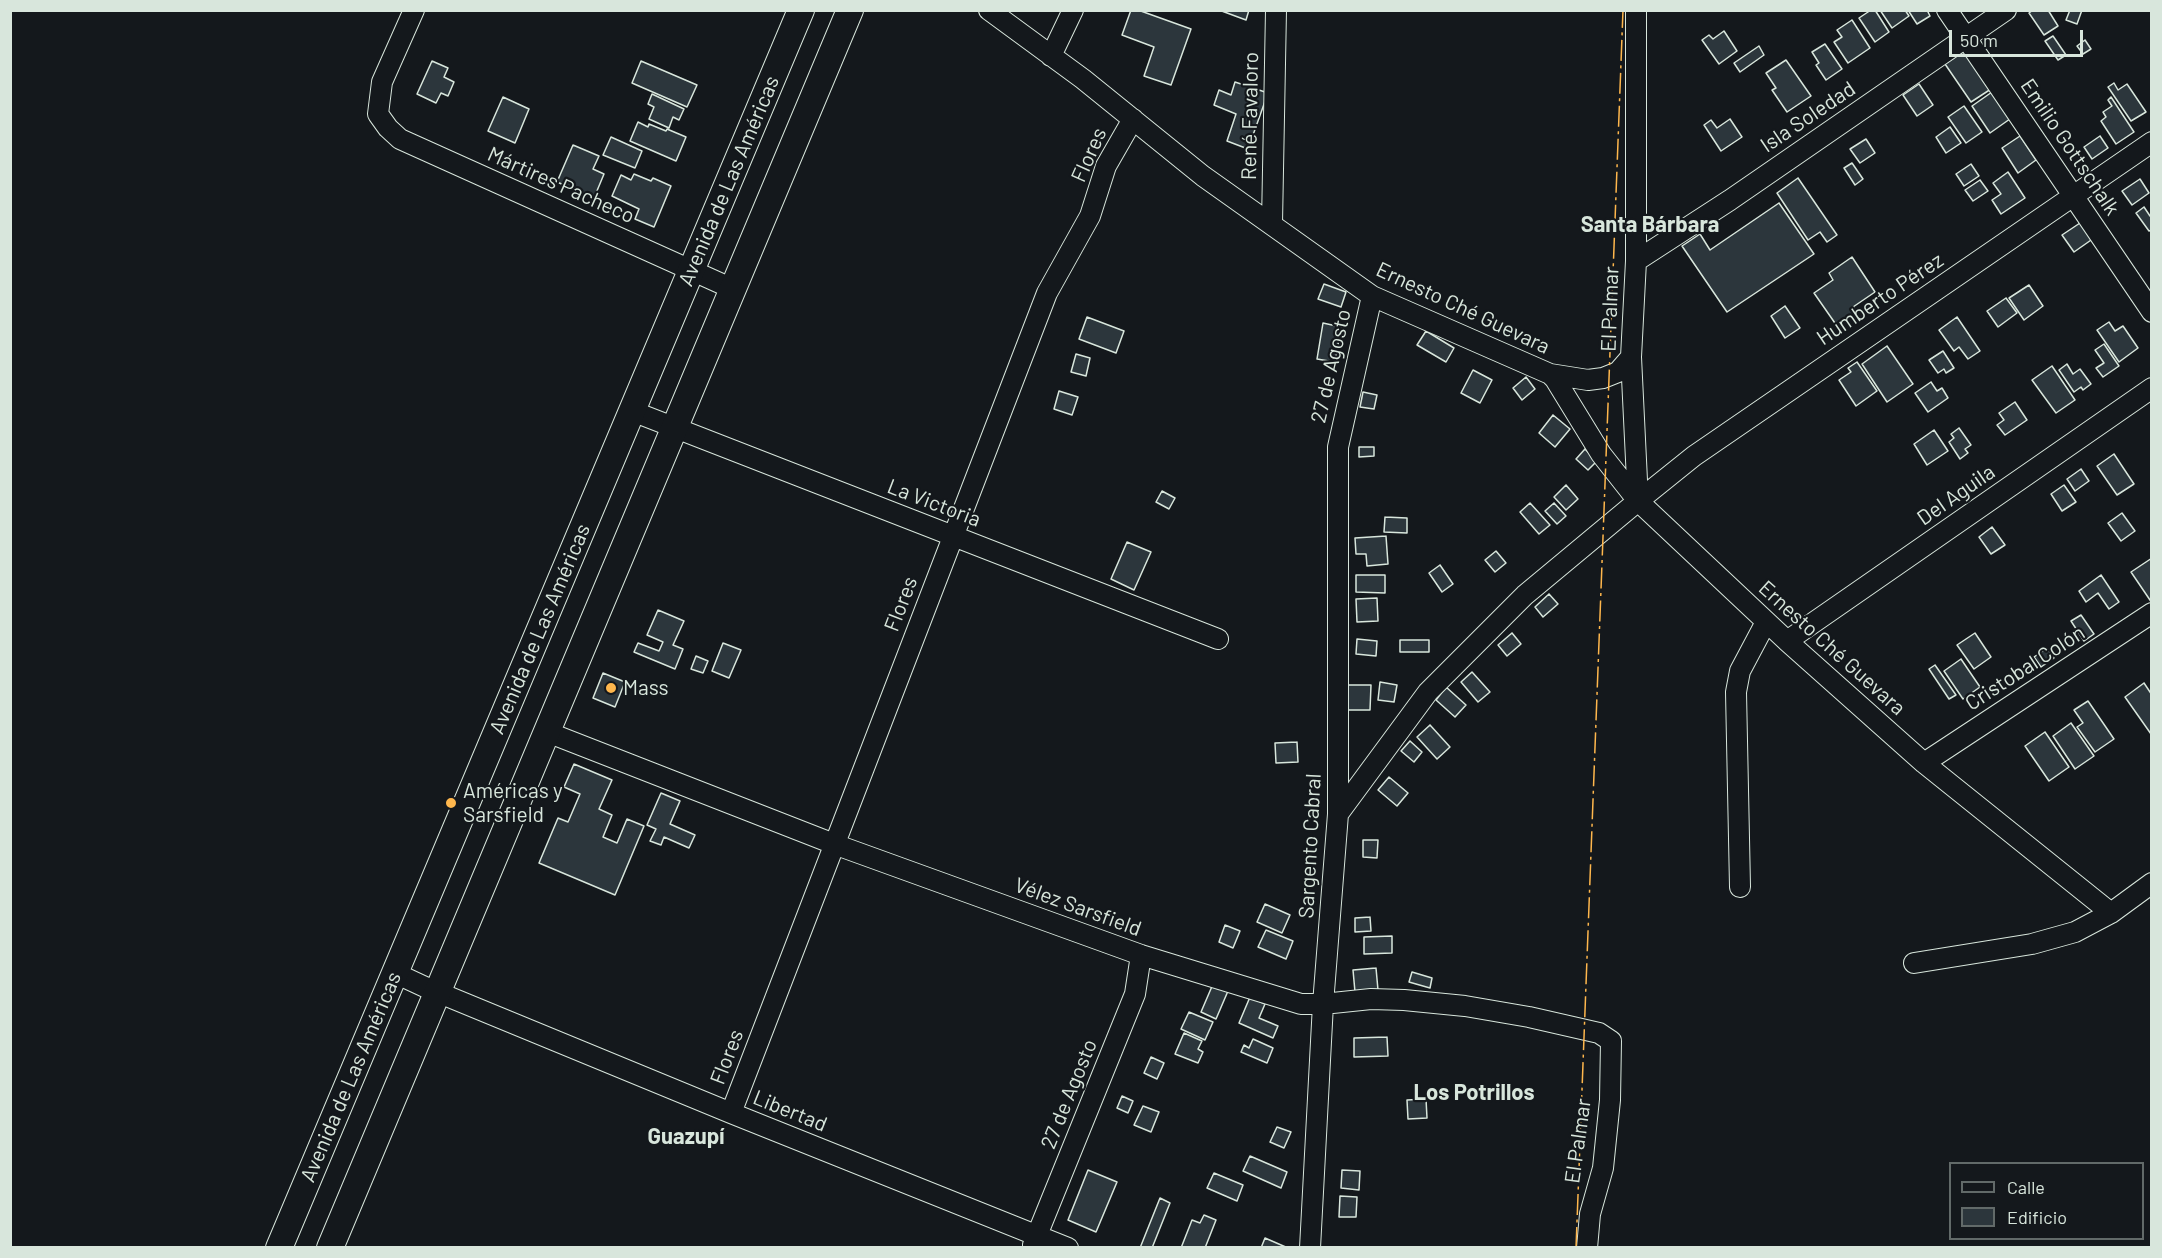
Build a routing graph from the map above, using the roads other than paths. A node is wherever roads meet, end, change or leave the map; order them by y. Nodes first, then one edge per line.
1 (414, 10) edge
2 (801, 10) edge
3 (849, 10) edge
4 (989, 10) edge
5 (1073, 10) edge
6 (1276, 10) edge
7 (1636, 10) edge
8 (1947, 10) edge
9 (2006, 10) edge
10 (1966, 38) junction
11 (1051, 56) junction
12 (1133, 119) junction
13 (2151, 142) edge
14 (2073, 195) junction
15 (1272, 223) junction
16 (1636, 261) junction
17 (692, 271) junction
18 (733, 289) junction
19 (1372, 296) junction
20 (2151, 312) edge
21 (1631, 357) junction
22 (1550, 374) junction
23 (2151, 388) edge
24 (632, 411) junction
25 (675, 428) junction
26 (1338, 447) joint
27 (1638, 501) junction
28 (953, 536) junction
29 (2151, 613) edge
30 (1766, 622) junction
31 (1218, 639) dead end
32 (1787, 641) junction
33 (547, 732) junction
34 (1924, 763) junction
35 (1338, 814) junction
36 (834, 844) junction
37 (2151, 883) edge
38 (1740, 887) dead end
39 (2111, 913) junction
40 (1141, 956) junction
41 (1914, 963) dead end
42 (395, 973) junction
43 (437, 992) junction
44 (1323, 1004) junction
45 (1611, 1041) joint
46 (731, 1113) junction
47 (1034, 1241) edge
48 (279, 1248) edge
49 (330, 1248) edge
50 (1068, 1248) edge
51 (1310, 1248) edge
52 (1587, 1248) edge

1 - 17 street, Mártires Pacheco
2 - 17 main road, Avenida de Las Américas
3 - 18 main road
4 - 11 street, Ernesto Ché Guevara
5 - 11 street
6 - 15 street, René Favaloro
7 - 16 street, El Palmar
8 - 10 street, Emilio Gottschalk
9 - 10 street, Isla Soledad
10 - 14 street, Emilio Gottschalk
10 - 16 street, Isla Soledad
11 - 12 street, Ernesto Ché Guevara
12 - 15 street, Ernesto Ché Guevara
12 - 28 street, Flores
13 - 14 street, Humberto Pérez
14 - 20 street, Emilio Gottschalk
14 - 27 street, Humberto Pérez
15 - 19 street, Ernesto Ché Guevara
16 - 21 street, El Palmar
17 - 18 street, Mártires Pacheco
17 - 24 main road, Avenida de Las Américas
18 - 25 main road
19 - 22 street, Ernesto Ché Guevara
19 - 26 street, 27 de Agosto
21 - 22 street
21 - 27 street, El Palmar
22 - 27 street, Ernesto Ché Guevara
23 - 32 street, Del Aguila
24 - 25 street, La Victoria
24 - 42 main road, Avenida de Las Américas
25 - 28 street, La Victoria
25 - 33 main road
26 - 35 street, Sargento Cabral
27 - 30 street, Ernesto Ché Guevara
27 - 35 street, Humberto Pérez
28 - 31 street, La Victoria
28 - 36 street, Flores
29 - 34 street, Cristobal Colón
30 - 32 street, Ernesto Ché Guevara
30 - 38 street
32 - 34 street, Ernesto Ché Guevara
33 - 36 street, Vélez Sarsfield
33 - 43 main road
34 - 39 street, Ernesto Ché Guevara
35 - 44 street, Sargento Cabral
36 - 40 street, Vélez Sarsfield
36 - 46 street, Flores
37 - 39 street
39 - 41 street
40 - 44 street, Vélez Sarsfield
40 - 47 street, 27 de Agosto
42 - 43 street, Libertad
42 - 48 main road, Avenida de Las Américas
43 - 46 street, Libertad
43 - 49 main road
44 - 45 street, Vélez Sarsfield
44 - 51 street, Sargento Cabral
45 - 52 street, El Palmar
46 - 47 street, Libertad
47 - 50 street, Libertad

